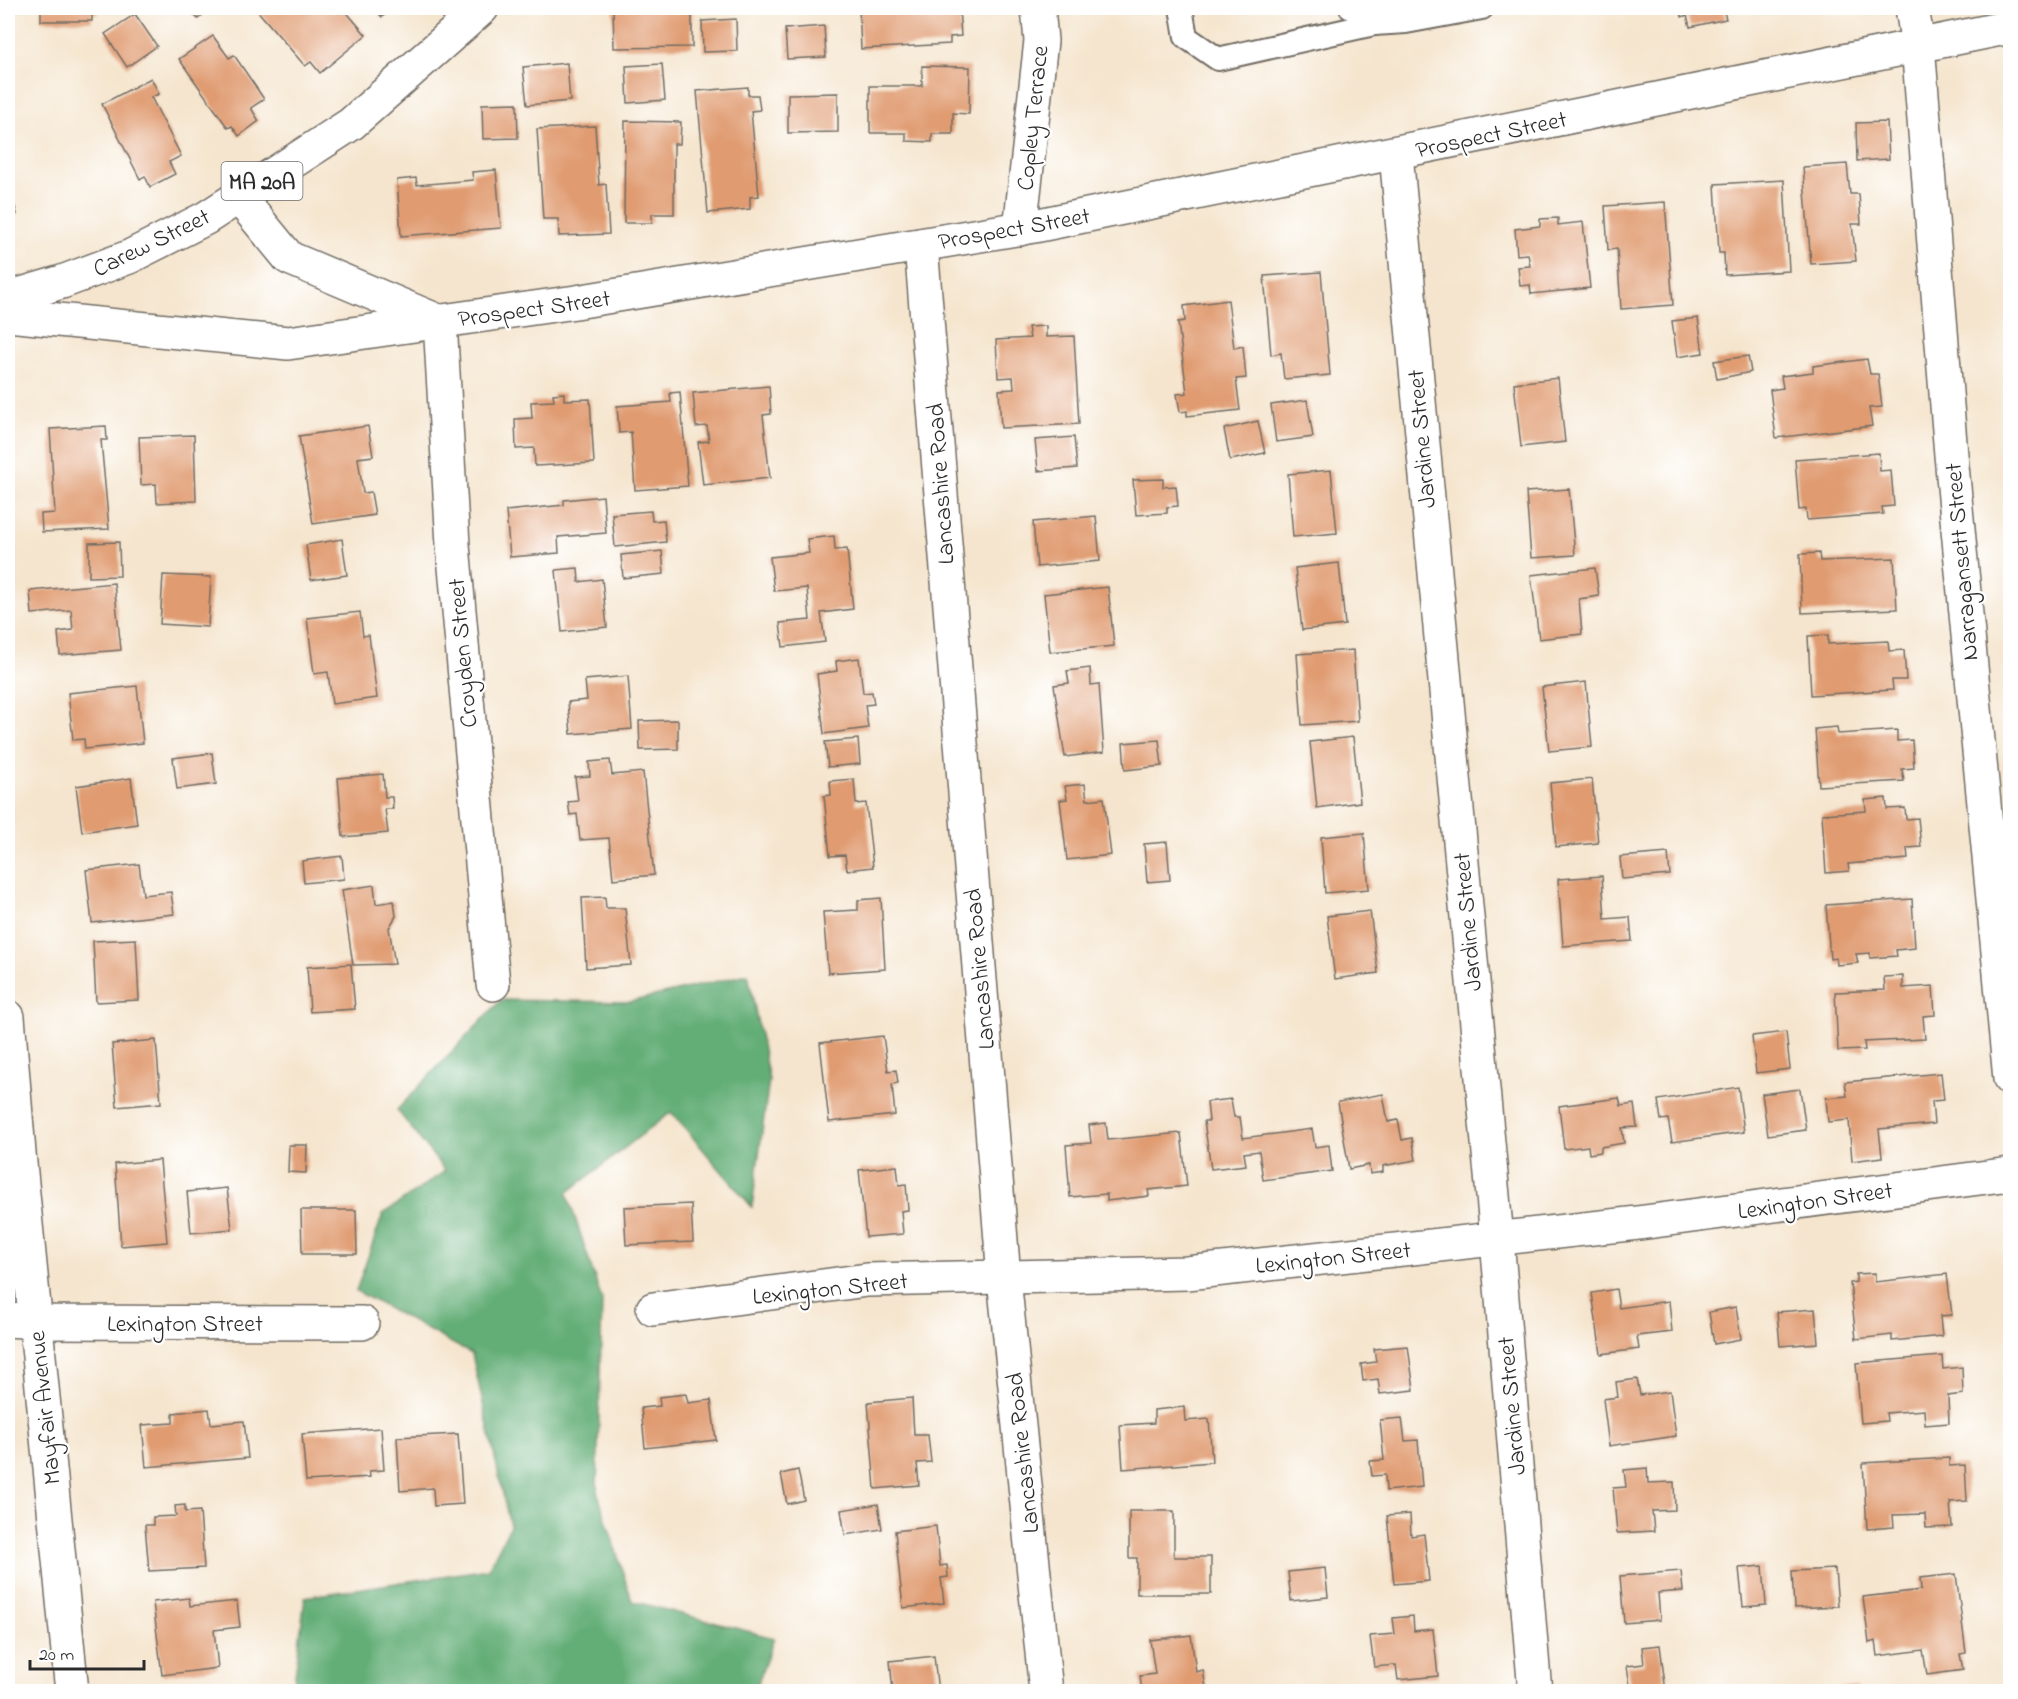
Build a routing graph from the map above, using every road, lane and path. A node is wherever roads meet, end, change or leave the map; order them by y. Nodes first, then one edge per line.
1 (482, 8) edge
2 (1038, 8) edge
3 (1181, 8) edge
4 (1351, 8) edge
5 (1482, 8) edge
6 (1912, 8) edge
7 (1374, 24) junction
8 (2010, 27) edge
9 (1918, 45) junction
10 (1396, 153) junction
11 (238, 196) junction
12 (1020, 229) junction
13 (921, 245) junction
14 (8, 298) edge
15 (8, 315) edge
16 (440, 321) junction
17 (493, 984) dead end
18 (8, 1017) edge
19 (2010, 1079) edge
20 (2010, 1174) edge
21 (1497, 1239) junction
22 (1005, 1278) junction
23 (652, 1309) dead end
24 (22, 1321) edge
25 (362, 1323) dead end
26 (72, 1692) edge
27 (1046, 1692) edge
28 (1535, 1692) edge

1 - 11 street, Carew Street / MA 20A
2 - 12 street, Copley Terrace
3 - 7 lane
4 - 7 lane
5 - 7 lane
6 - 9 street, Narragansett Street
8 - 9 street, Prospect Street
9 - 10 street, Prospect Street
9 - 19 street, Narragansett Street
10 - 12 street, Prospect Street
10 - 21 street, Jardine Street
11 - 14 street, Carew Street / MA 20A
11 - 16 street
12 - 13 street, Prospect Street
13 - 16 street, Prospect Street
13 - 22 street, Lancashire Road
15 - 16 street, Prospect Street
16 - 17 street, Croyden Street
18 - 24 street, Mayfair Avenue
20 - 21 street, Lexington Street
21 - 22 street, Lexington Street
21 - 28 street, Jardine Street
22 - 23 street, Lexington Street
22 - 27 street, Lancashire Road
24 - 25 street, Lexington Street
24 - 26 street, Mayfair Avenue

